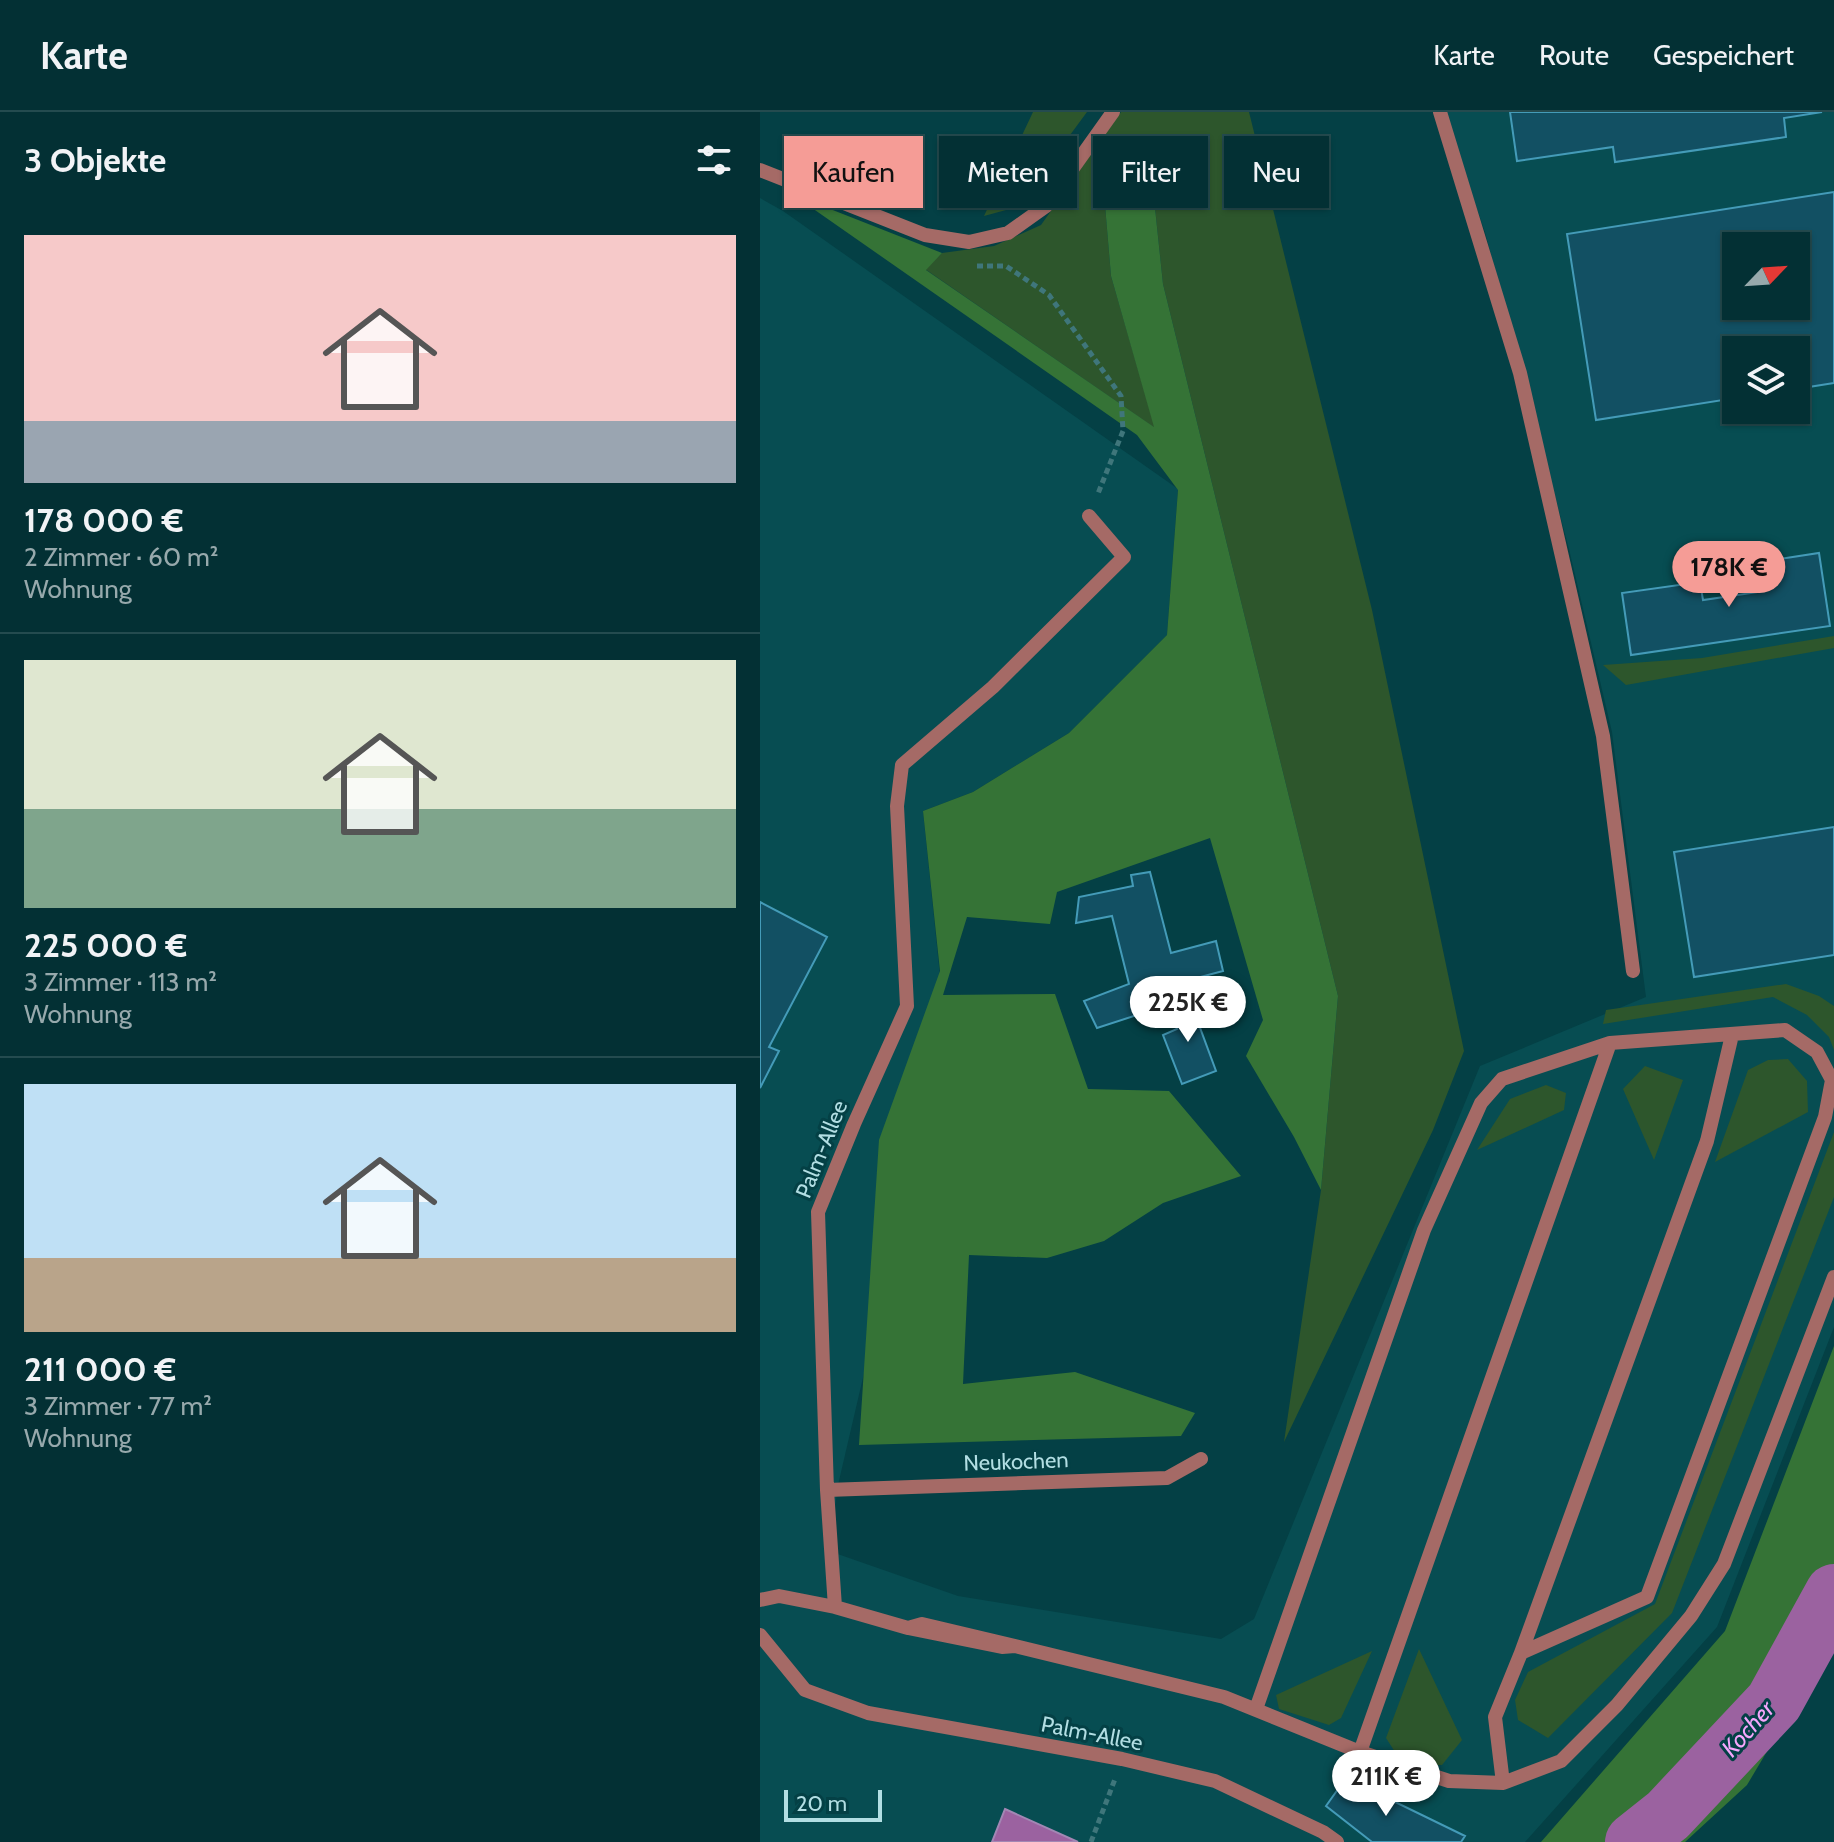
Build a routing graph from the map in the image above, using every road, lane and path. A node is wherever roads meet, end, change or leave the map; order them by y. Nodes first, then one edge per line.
1 (1113, 112) edge
2 (1440, 112) edge
3 (760, 170) edge
4 (976, 266) dead end
5 (1089, 516) joint
6 (1633, 971) dead end
7 (1732, 1035) junction
8 (1610, 1043) junction
9 (1834, 1277) edge
10 (1201, 1459) dead end
11 (827, 1490) junction
12 (760, 1600) edge
13 (835, 1607) junction
14 (760, 1635) edge
15 (1521, 1653) junction
16 (1256, 1709) junction
17 (1360, 1752) junction
18 (1122, 1759) junction
19 (1503, 1783) junction
20 (1091, 1842) edge
21 (1337, 1842) edge

1 - 3 lane
2 - 6 lane
4 - 5 path
5 - 11 lane, Palm-Allee
7 - 8 lane
7 - 15 lane
7 - 15 lane
8 - 16 lane
8 - 17 lane
9 - 19 lane
10 - 11 lane, Neukochen
11 - 13 lane, Palm-Allee
12 - 13 lane
13 - 16 lane
14 - 18 lane, Palm-Allee
15 - 19 lane
16 - 17 lane
17 - 19 lane
18 - 20 path
18 - 21 lane, Palm-Allee

